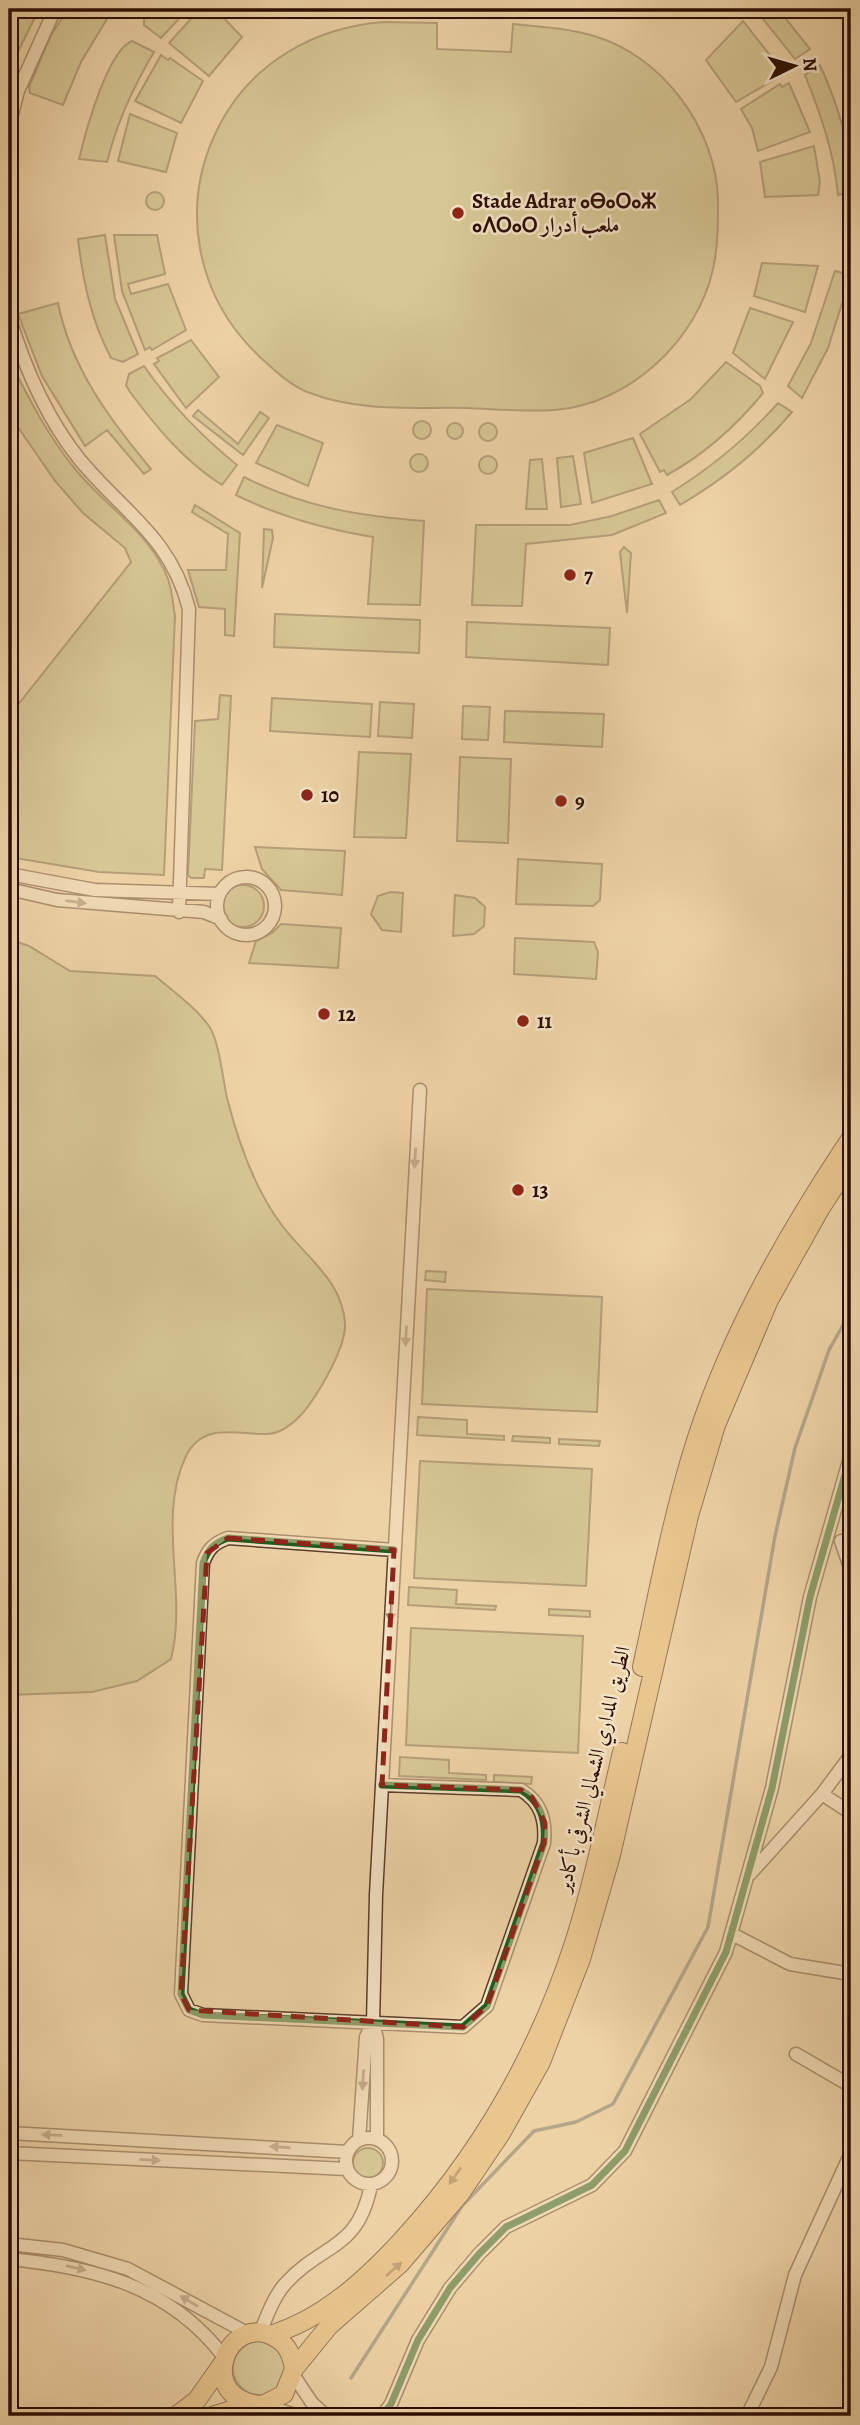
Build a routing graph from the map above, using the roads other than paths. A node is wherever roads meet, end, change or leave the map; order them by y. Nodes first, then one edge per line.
1 (55, 9) edge
2 (9, 126) edge
3 (9, 316) edge
4 (9, 874) edge
5 (9, 889) edge
6 (180, 894) junction
7 (219, 894) junction
8 (179, 912) junction
9 (221, 919) junction
10 (420, 1090) dead end
11 (851, 1138) edge
12 (851, 1161) edge
13 (851, 1454) edge
14 (846, 1539) edge
15 (825, 1544) junction
16 (394, 1550) junction
17 (851, 1570) edge
18 (851, 1755) edge
19 (382, 1785) junction
20 (822, 1794) junction
21 (851, 1813) edge
22 (748, 1875) junction
23 (732, 1934) junction
24 (851, 1974) edge
25 (373, 2023) junction
26 (796, 2054) dead end
27 (851, 2086) edge
28 (9, 2133) edge
29 (377, 2137) junction
30 (359, 2140) junction
31 (9, 2152) edge
32 (348, 2152) junction
33 (851, 2153) edge
34 (347, 2169) junction
35 (371, 2185) junction
36 (9, 2244) edge
37 (9, 2259) edge
38 (260, 2334) junction
39 (223, 2360) junction
40 (294, 2372) junction
41 (257, 2405) junction
42 (176, 2416) edge
43 (212, 2416) edge
44 (298, 2416) edge
45 (326, 2416) edge
46 (382, 2416) edge
47 (747, 2416) edge

1 - 2 street
3 - 6 street
4 - 6 street
5 -> 8 street
6 - 7 street
6 - 8 street
7 - 9 street
7 - 9 street
8 - 9 street
10 -> 16 street
11 -> 38 highway, الطريق المداري الشمالي الشرقي بأكادير
40 -> 12 highway, الطريق المداري الشمالي الشرقي بأكادير
13 - 15 street
14 - 15 street
14 - 17 street
15 - 22 street
16 -> 19 street
16 - 25 street
18 - 20 street
19 - 25 street
19 - 25 street
20 - 21 street
20 - 22 street
22 - 23 street
23 - 24 street
23 - 46 street
25 - 29 street
25 -> 30 street
26 - 27 street
32 -> 28 street
29 - 30 street
29 - 35 street
30 - 32 street
31 -> 34 street
32 - 34 street
33 - 47 street
34 - 35 street
35 - 38 street
38 -> 36 street
37 -> 39 street
38 - 39 highway
38 - 40 highway
39 - 41 highway
39 - 42 highway
40 - 41 highway
40 - 45 street
41 - 43 highway
41 - 44 street

